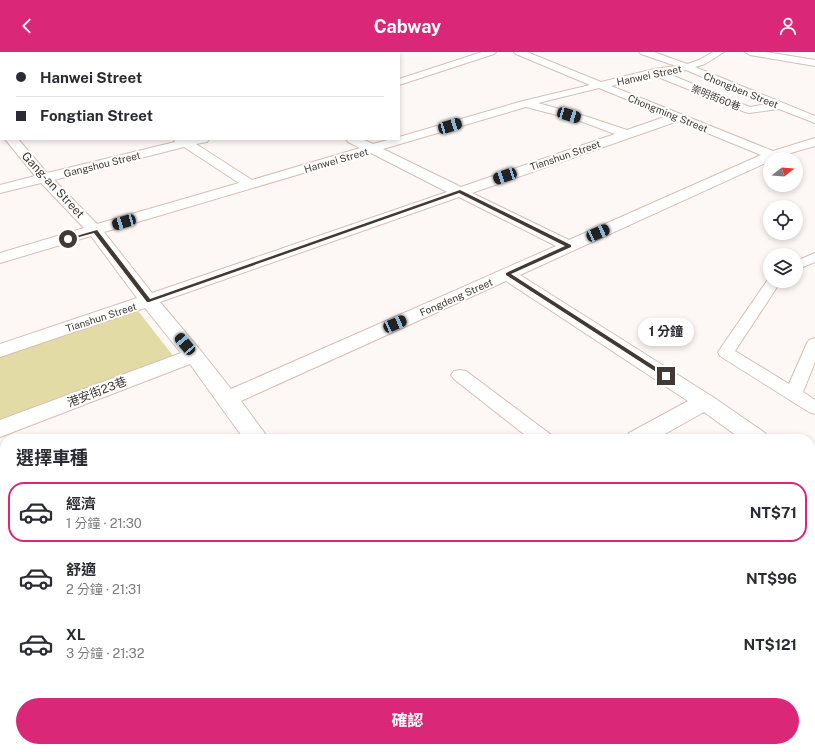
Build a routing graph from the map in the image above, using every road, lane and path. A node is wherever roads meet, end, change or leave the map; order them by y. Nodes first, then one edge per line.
1 (491, 52) edge
2 (519, 52) edge
3 (644, 52) edge
4 (719, 52) edge
5 (750, 52) edge
6 (815, 63) edge
7 (686, 67) junction
8 (654, 72) junction
9 (400, 80) edge
10 (599, 85) junction
11 (527, 103) junction
12 (808, 104) dead end
13 (780, 106) junction
14 (795, 112) junction
15 (677, 117) junction
16 (815, 120) edge
17 (626, 134) junction
18 (13, 140) edge
19 (194, 140) edge
20 (354, 140) edge
21 (183, 141) edge
22 (815, 142) edge
23 (374, 149) junction
24 (764, 152) edge
25 (782, 152) edge
26 (763, 159) edge
27 (44, 178) junction
28 (251, 185) junction
29 (0, 189) edge
30 (460, 191) junction
31 (95, 231) junction
32 (569, 246) junction
33 (815, 257) edge
34 (0, 258) edge
35 (803, 263) edge
36 (507, 274) junction
37 (769, 288) edge
38 (149, 301) junction
39 (815, 343) edge
40 (0, 350) edge
41 (194, 355) junction
42 (460, 375) dead end
43 (793, 394) junction
44 (227, 399) junction
45 (705, 402) junction
46 (815, 408) edge
47 (0, 429) edge
48 (253, 434) edge
49 (537, 434) edge
50 (645, 434) edge
51 (750, 434) edge

1 - 9 street
2 - 10 street, Chongming Street
3 - 7 street, Chongben Street
4 - 7 street, Hanwei Street
5 - 6 street
7 - 8 street, Hanwei Street
7 - 13 street, Chongben Street
8 - 10 street, Hanwei Street
8 - 13 street, 崇明街60巷
10 - 11 street, Hanwei Street
10 - 15 street, Chongming Street
11 - 17 street
11 - 23 street, Hanwei Street
12 - 14 street
13 - 14 street, Chongben Street
14 - 16 street, Chongben Street
15 - 17 street, Tianshun Street
15 - 24 street, Chongming Street
17 - 30 street, Tianshun Street
18 - 27 street, Gang-an Street
19 - 21 street, Gangshou Street
20 - 23 street
21 - 27 street, Gangshou Street
21 - 28 street
22 - 25 street, Fongdeng Street
23 - 28 street, Hanwei Street
23 - 30 street
26 - 32 street, Fongdeng Street
27 - 29 street, Gangshou Street
27 - 31 street, Gang-an Street
28 - 31 street, Hanwei Street
30 - 32 street
30 - 38 street, Tianshun Street
31 - 34 street, Hanwei Street
31 - 38 street, Gang-an Street
32 - 36 street, Fongdeng Street
33 - 35 lane
36 - 44 street, Fongdeng Street
36 - 45 street
37 - 43 lane
38 - 40 street, Tianshun Street
38 - 41 street, Gang-an Street
39 - 43 lane
41 - 44 street, Gang-an Street
41 - 47 street, 港安街23巷
42 - 49 lane
43 - 46 lane
44 - 48 street, Gang-an Street
45 - 50 street
45 - 51 street

